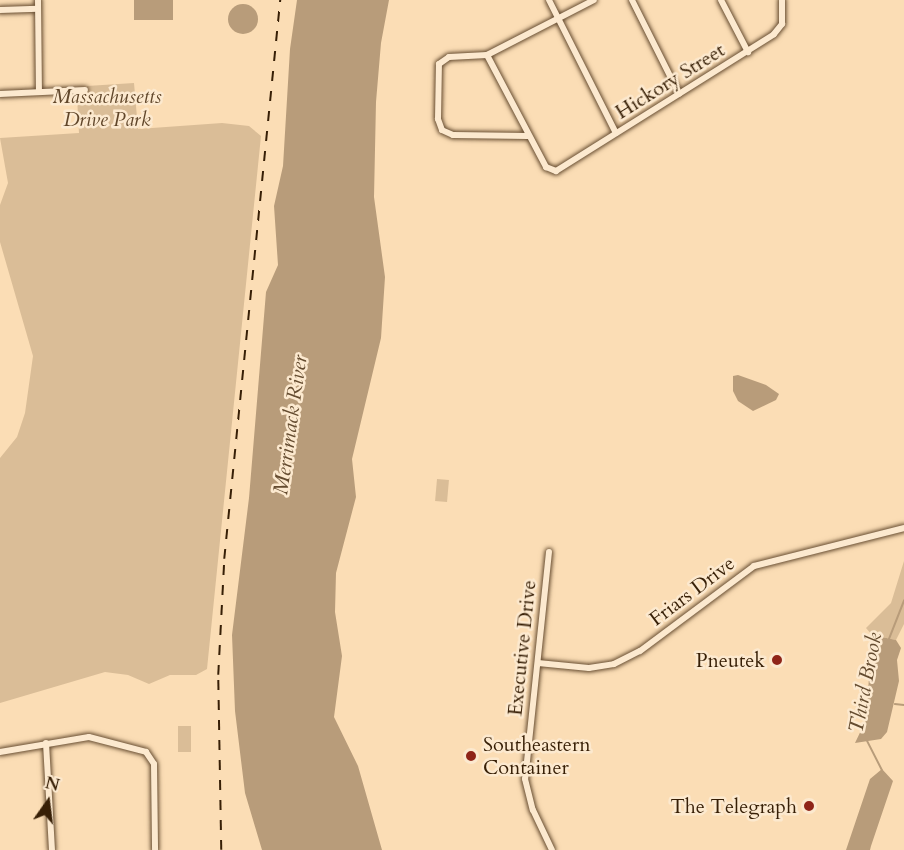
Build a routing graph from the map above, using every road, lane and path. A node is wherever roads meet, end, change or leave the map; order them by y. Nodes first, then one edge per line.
1 (38, 0) edge
2 (549, 0) edge
3 (594, 0) edge
4 (632, 0) edge
5 (721, 0) edge
6 (782, 0) edge
7 (38, 9) junction
8 (0, 10) edge
9 (558, 19) junction
10 (748, 52) junction
11 (488, 55) junction
12 (85, 90) dead end
13 (39, 92) junction
14 (0, 94) edge
15 (679, 94) junction
16 (616, 133) junction
17 (528, 136) junction
18 (904, 528) edge
19 (549, 552) dead end
20 (538, 663) junction
21 (46, 743) junction
22 (0, 752) edge
23 (52, 850) edge
24 (155, 850) edge
25 (552, 850) edge

1 - 7 street
2 - 9 street
3 - 9 street
4 - 15 street
5 - 10 street
6 - 10 street, Hickory Street
7 - 8 street
7 - 13 street
9 - 11 street
9 - 16 street
10 - 15 street, Hickory Street
11 - 17 street
11 - 17 street
12 - 13 street
13 - 14 street
15 - 16 street, Hickory Street
16 - 17 street, Hickory Street
18 - 20 street, Friars Drive
19 - 20 street, Executive Drive
20 - 25 street, Executive Drive
21 - 22 street
21 - 23 street
21 - 24 street

